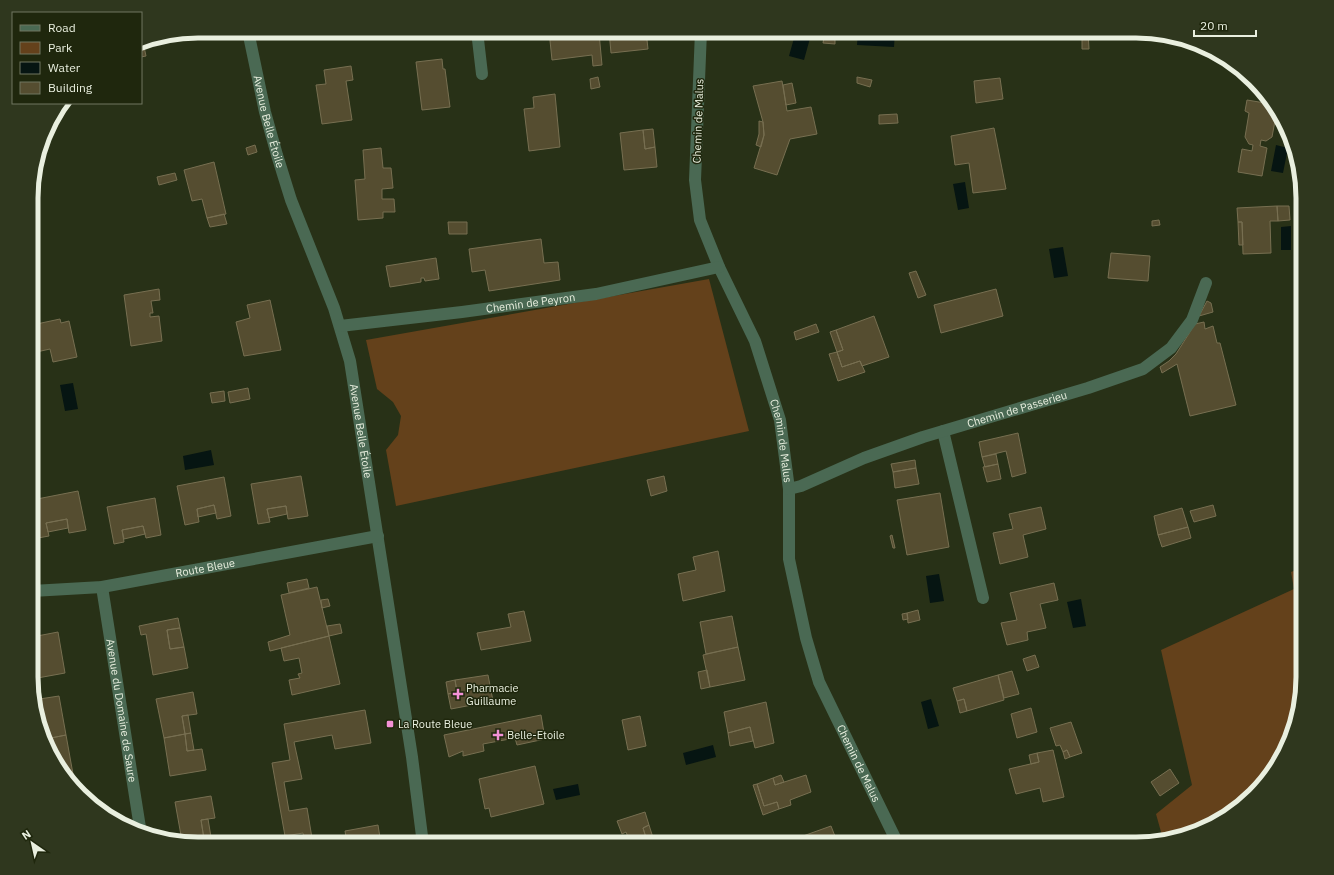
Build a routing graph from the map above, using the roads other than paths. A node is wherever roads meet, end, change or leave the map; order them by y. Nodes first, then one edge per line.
1 (250, 38) edge
2 (478, 38) edge
3 (701, 38) edge
4 (482, 74) dead end
5 (719, 267) junction
6 (1206, 283) dead end
7 (340, 326) junction
8 (943, 431) junction
9 (789, 489) junction
10 (378, 536) junction
11 (102, 587) junction
12 (38, 591) edge
13 (983, 598) dead end
14 (141, 827) edge
15 (422, 837) edge
16 (895, 837) edge

1 - 7 street, Avenue Belle Étoile
2 - 4 street
3 - 5 street, Chemin de Malus
5 - 7 street, Chemin de Peyron
5 - 9 street, Chemin de Malus
6 - 8 street, Chemin de Passerieu
7 - 10 street, Avenue Belle Étoile
8 - 9 street, Chemin de Passerieu
8 - 13 street
9 - 16 street, Chemin de Malus
10 - 11 street, Route Bleue
10 - 15 street, Avenue Belle Étoile
11 - 12 street, Route Bleue
11 - 14 street, Avenue du Domaine de Saure

